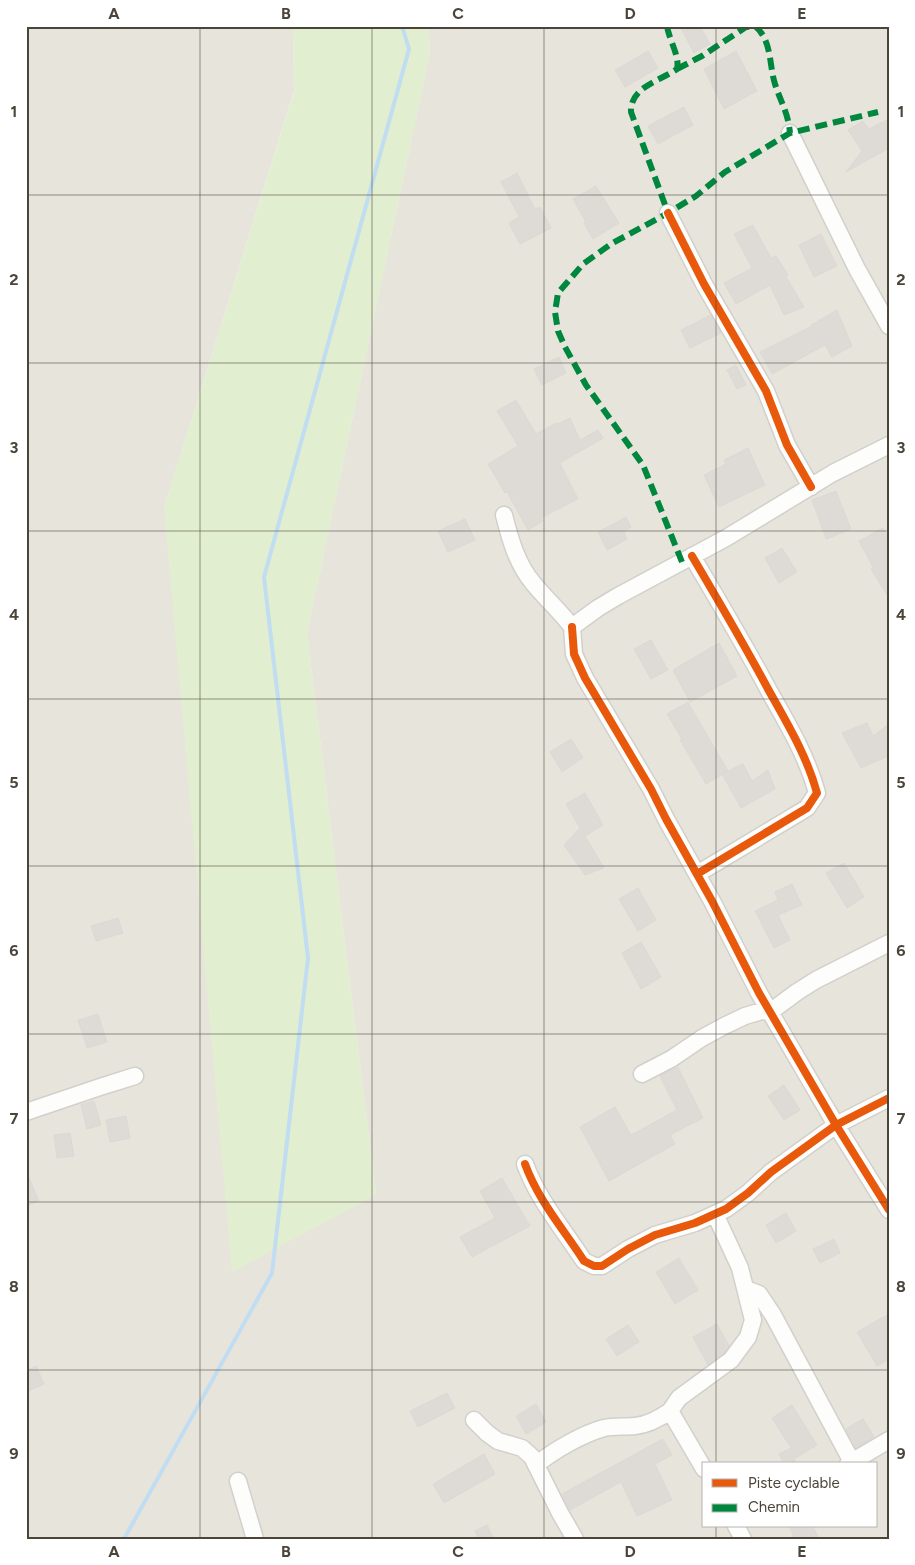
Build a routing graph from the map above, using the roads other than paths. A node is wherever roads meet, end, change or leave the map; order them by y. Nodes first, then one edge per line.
1 (790, 133) dead end
2 (668, 213) dead end
3 (889, 326) edge
4 (889, 446) edge
5 (812, 487) junction
6 (504, 515) dead end
7 (692, 556) junction
8 (572, 627) junction
9 (697, 874) junction
10 (889, 943) edge
11 (770, 1012) junction
12 (642, 1074) dead end
13 (135, 1076) dead end
14 (889, 1098) edge
15 (26, 1112) edge
16 (836, 1125) junction
17 (525, 1164) dead end
18 (889, 1210) edge
19 (715, 1214) junction
20 (746, 1289) junction
21 (670, 1411) junction
22 (474, 1420) dead end
23 (889, 1440) edge
24 (849, 1462) edge
25 (852, 1462) edge
26 (536, 1465) junction
27 (702, 1467) edge
28 (238, 1481) dead end
29 (255, 1539) edge
30 (576, 1539) edge

1 - 3 street
2 - 5 street
4 - 5 street
5 - 7 street
6 - 8 street
7 - 8 street
7 - 9 street
8 - 9 street
9 - 11 street
10 - 11 street
11 - 12 street
11 - 16 street
13 - 15 street
14 - 16 street
16 - 18 street
16 - 19 street
17 - 19 street
19 - 20 street
20 - 21 street
20 - 24 street
21 - 26 street
21 - 27 street
22 - 26 street
23 - 25 street
26 - 30 street
28 - 29 street

